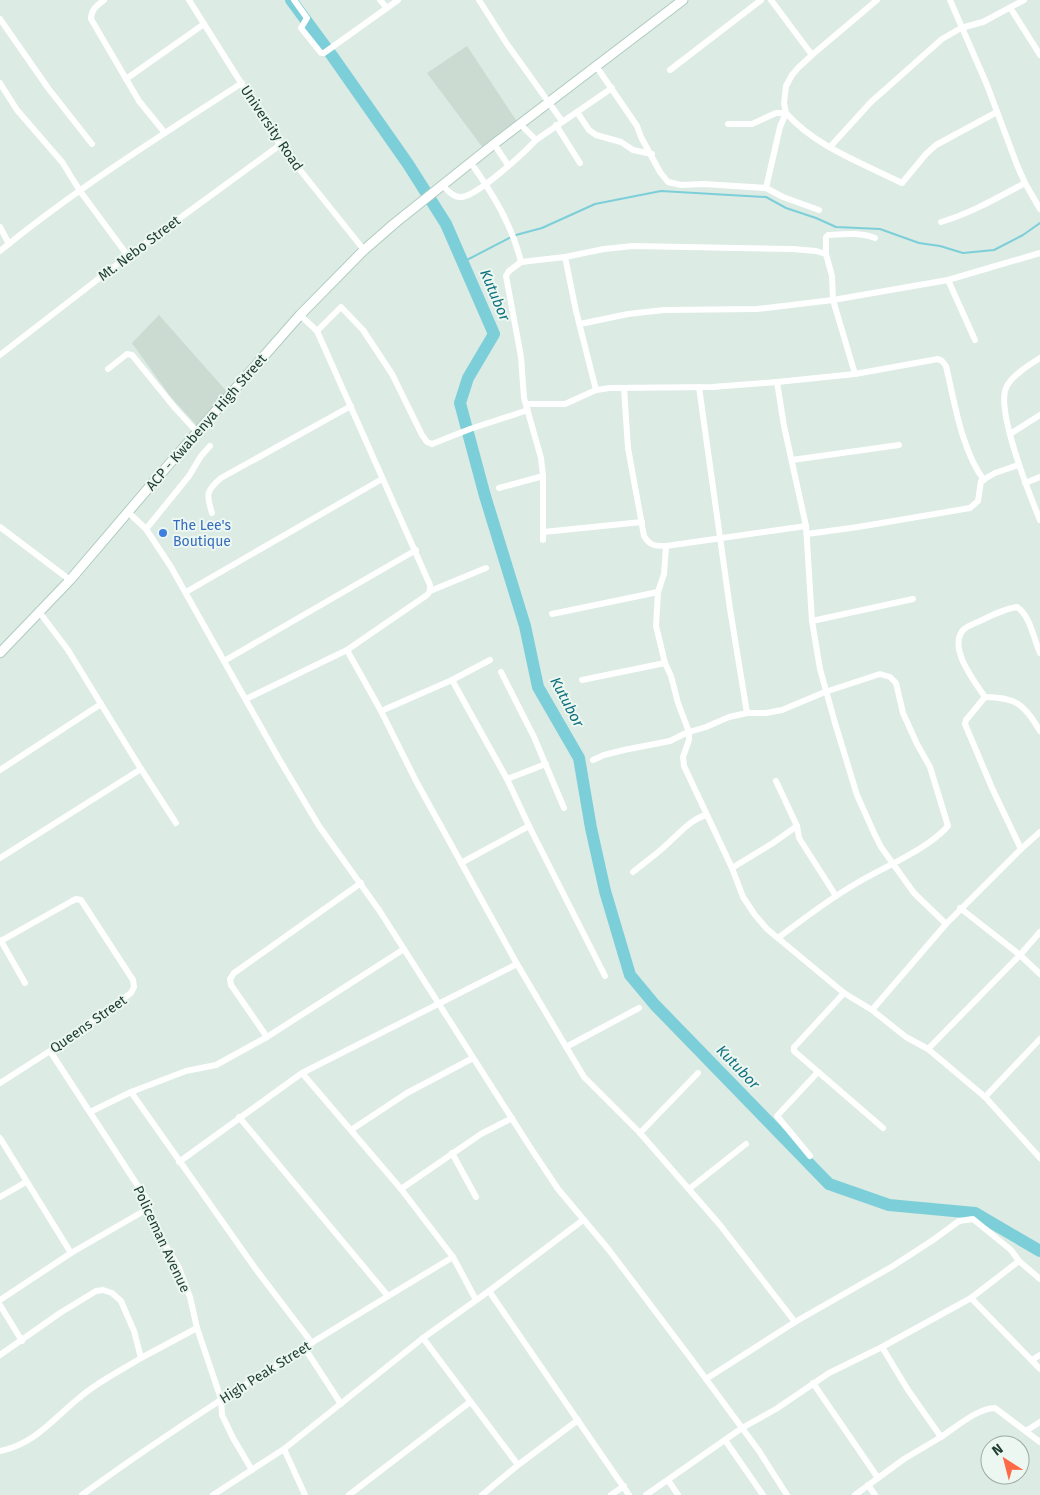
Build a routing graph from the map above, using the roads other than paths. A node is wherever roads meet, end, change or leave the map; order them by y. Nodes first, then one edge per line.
1 (104, 0) edge
2 (189, 0) edge
3 (294, 0) edge
4 (380, 0) edge
5 (398, 0) edge
6 (479, 0) edge
7 (683, 0) edge
8 (761, 0) edge
9 (771, 0) edge
10 (877, 0) edge
11 (950, 0) edge
12 (1024, 0) edge
13 (387, 8) junction
14 (1011, 9) junction
15 (0, 19) edge
16 (204, 24) junction
17 (961, 28) junction
18 (812, 54) junction
19 (1040, 55) edge
20 (596, 66) junction
21 (670, 70) dead end
22 (126, 79) junction
23 (0, 82) edge
24 (242, 83) junction
25 (612, 88) junction
26 (548, 103) junction
27 (576, 112) junction
28 (997, 112) junction
29 (786, 113) junction
30 (562, 120) junction
31 (520, 124) junction
32 (728, 124) dead end
33 (556, 125) junction
34 (165, 133) junction
35 (536, 140) junction
36 (92, 144) dead end
37 (280, 144) junction
38 (494, 144) junction
39 (830, 147) junction
40 (652, 154) junction
41 (471, 163) junction
42 (580, 163) dead end
43 (508, 164) junction
44 (1025, 183) junction
45 (486, 184) junction
46 (442, 185) junction
47 (766, 188) junction
48 (80, 191) junction
49 (1040, 209) edge
50 (819, 210) dead end
51 (941, 222) dead end
52 (0, 227) edge
53 (875, 238) dead end
54 (9, 244) junction
55 (364, 250) junction
56 (0, 251) edge
57 (1040, 253) edge
58 (826, 254) junction
59 (128, 256) junction
60 (565, 257) junction
61 (521, 262) junction
62 (948, 280) junction
63 (834, 300) junction
64 (300, 315) junction
65 (580, 324) junction
66 (317, 331) junction
67 (975, 340) dead end
68 (0, 355) edge
69 (1040, 358) edge
70 (108, 369) dead end
71 (855, 374) junction
72 (777, 382) junction
73 (699, 387) junction
74 (624, 388) junction
75 (596, 390) junction
76 (351, 406) junction
77 (527, 407) junction
78 (1040, 415) edge
79 (197, 432) junction
80 (1010, 434) junction
81 (899, 445) dead end
82 (210, 446) dead end
83 (792, 460) junction
84 (1018, 465) junction
85 (543, 476) junction
86 (1040, 477) edge
87 (382, 479) junction
88 (984, 480) junction
89 (1025, 483) junction
90 (499, 488) dead end
91 (128, 512) junction
92 (212, 513) dead end
93 (1040, 520) edge
94 (642, 522) junction
95 (806, 526) junction
96 (146, 529) junction
97 (1, 530) edge
98 (543, 532) junction
99 (807, 534) junction
100 (721, 538) junction
101 (543, 540) dead end
102 (666, 546) junction
103 (416, 550) junction
104 (486, 568) dead end
105 (70, 580) junction
106 (430, 591) junction
107 (186, 592) junction
108 (658, 592) junction
109 (913, 599) dead end
110 (40, 613) junction
111 (552, 614) dead end
112 (812, 621) junction
113 (347, 650) junction
114 (0, 653) edge
115 (1040, 653) edge
116 (490, 660) dead end
117 (224, 661) junction
118 (665, 663) junction
119 (501, 672) dead end
120 (452, 680) junction
121 (582, 680) dead end
122 (826, 692) junction
123 (984, 697) junction
124 (246, 700) junction
125 (101, 704) junction
126 (381, 711) junction
127 (748, 713) junction
128 (689, 732) junction
129 (1040, 732) edge
130 (593, 760) dead end
131 (546, 764) junction
132 (141, 769) junction
133 (0, 770) edge
134 (508, 780) junction
135 (776, 781) dead end
136 (564, 808) dead end
137 (706, 816) junction
138 (176, 823) dead end
139 (529, 826) junction
140 (797, 826) junction
141 (1040, 832) edge
142 (1021, 849) junction
143 (0, 858) edge
144 (460, 862) junction
145 (893, 862) junction
146 (732, 868) junction
147 (633, 872) dead end
148 (361, 883) junction
149 (836, 896) junction
150 (960, 908) junction
151 (946, 924) junction
152 (1040, 932) edge
153 (778, 938) junction
154 (0, 941) edge
155 (404, 949) junction
156 (1020, 955) junction
157 (517, 964) junction
158 (1040, 974) edge
159 (605, 976) dead end
160 (25, 983) dead end
161 (844, 994) junction
162 (439, 1005) junction
163 (639, 1008) dead end
164 (872, 1010) junction
165 (267, 1036) junction
166 (1040, 1039) edge
167 (566, 1047) junction
168 (928, 1049) junction
169 (50, 1051) junction
170 (473, 1058) junction
171 (818, 1072) junction
172 (698, 1073) dead end
173 (302, 1074) junction
174 (0, 1083) edge
175 (131, 1092) junction
176 (985, 1097) junction
177 (90, 1112) junction
178 (239, 1117) junction
179 (512, 1118) junction
180 (883, 1128) dead end
181 (351, 1130) junction
182 (640, 1133) junction
183 (0, 1138) edge
184 (746, 1144) dead end
185 (452, 1153) junction
186 (810, 1156) dead end
187 (1040, 1158) edge
188 (179, 1162) junction
189 (26, 1182) junction
190 (689, 1189) junction
191 (401, 1190) junction
192 (0, 1198) edge
193 (476, 1198) dead end
194 (149, 1208) junction
195 (583, 1220) junction
196 (70, 1253) junction
197 (453, 1257) junction
198 (1018, 1260) junction
199 (1040, 1279) edge
200 (489, 1291) junction
201 (388, 1296) junction
202 (971, 1298) junction
203 (0, 1300) edge
204 (476, 1300) junction
205 (0, 1305) edge
206 (795, 1322) junction
207 (197, 1328) junction
208 (423, 1338) junction
209 (22, 1341) junction
210 (312, 1342) junction
211 (882, 1347) junction
212 (304, 1348) junction
213 (0, 1355) edge
214 (1040, 1355) edge
215 (141, 1358) junction
216 (1032, 1360) junction
217 (1040, 1369) edge
218 (706, 1379) junction
219 (813, 1382) junction
220 (221, 1399) junction
221 (470, 1402) junction
222 (341, 1404) junction
223 (578, 1420) junction
224 (1040, 1422) edge
225 (742, 1428) junction
226 (1026, 1431) junction
227 (941, 1437) junction
228 (725, 1440) junction
229 (1040, 1442) edge
230 (284, 1449) junction
231 (0, 1451) edge
232 (518, 1465) junction
233 (252, 1470) junction
234 (878, 1478) junction
235 (668, 1480) junction
236 (868, 1485) junction
237 (624, 1486) junction
238 (82, 1495) edge
239 (214, 1495) edge
240 (305, 1495) edge
241 (348, 1495) edge
242 (482, 1495) edge
243 (611, 1495) edge
244 (629, 1495) edge
245 (646, 1495) edge
246 (678, 1495) edge
247 (763, 1495) edge
248 (787, 1495) edge
249 (855, 1495) edge
250 (875, 1495) edge

1 - 22 street
2 - 16 street, University Road
3 - 13 street
4 - 13 street
5 - 13 street
6 - 26 street
7 - 20 main road, ACP - Kwabenya High Street
8 - 21 street
9 - 18 street
10 - 18 street
11 - 17 street
12 - 14 street
14 - 17 street
14 - 19 street
15 - 36 street
16 - 22 street
16 - 24 street, University Road
17 - 28 street
17 - 39 street
18 - 29 street
20 - 25 street
20 - 26 main road, ACP - Kwabenya High Street
22 - 34 street
23 - 48 street
24 - 34 street
24 - 37 street, University Road
25 - 27 street
25 - 40 street
26 - 30 street
26 - 31 main road, ACP - Kwabenya High Street
27 - 30 street
27 - 40 street
28 - 39 street
28 - 44 street
29 - 32 street
29 - 39 street
29 - 47 street
30 - 33 street
31 - 35 street
31 - 38 main road, ACP - Kwabenya High Street
33 - 35 street
33 - 42 street
34 - 48 street
35 - 43 street
37 - 55 street, University Road
37 - 59 street, Mt. Nebo Street
38 - 41 main road, ACP - Kwabenya High Street
38 - 43 street
40 - 47 street
41 - 45 street
41 - 46 main road, ACP - Kwabenya High Street
43 - 45 street
44 - 49 street
44 - 51 street
45 - 46 street
45 - 61 street
46 - 55 main road, ACP - Kwabenya High Street
47 - 50 street
48 - 54 street
48 - 59 street
52 - 54 street
53 - 58 street
54 - 56 street
55 - 64 main road, ACP - Kwabenya High Street
57 - 62 street
58 - 60 street
58 - 63 street
59 - 68 street, Mt. Nebo Street
60 - 61 street
60 - 65 street
61 - 77 street
62 - 63 street
62 - 67 street
63 - 65 street
63 - 71 street
64 - 66 street
64 - 79 main road, ACP - Kwabenya High Street
65 - 75 street
66 - 76 street
66 - 77 street
69 - 80 street
70 - 79 street
71 - 72 street
71 - 88 street
72 - 73 street
72 - 83 street
73 - 74 street
73 - 100 street
74 - 75 street
74 - 94 street
75 - 77 street
76 - 87 street
76 - 92 street
77 - 85 street
78 - 80 street
79 - 91 main road, ACP - Kwabenya High Street
80 - 84 street
81 - 83 street
82 - 96 street
83 - 95 street
84 - 88 street
84 - 89 street
85 - 90 street
85 - 98 street
86 - 89 street
87 - 103 street
87 - 107 street
88 - 99 street
89 - 93 street
91 - 96 street
91 - 105 main road, ACP - Kwabenya High Street
94 - 98 street
94 - 102 street
95 - 99 street
95 - 100 street
96 - 107 street
97 - 105 street
98 - 101 street
99 - 112 street
100 - 102 street
100 - 127 street
102 - 108 street
103 - 106 street
103 - 117 street
104 - 106 street
105 - 110 main road, ACP - Kwabenya High Street
106 - 113 street
107 - 117 street
108 - 111 street
108 - 118 street
109 - 112 street
110 - 114 main road, ACP - Kwabenya High Street
110 - 125 street
112 - 122 street
113 - 124 street
113 - 126 street
115 - 123 street
116 - 120 street
117 - 124 street
118 - 121 street
118 - 128 street
119 - 131 street
120 - 126 street
120 - 134 street
122 - 127 street
122 - 145 street
122 - 145 street
123 - 129 street
123 - 142 street
124 - 148 street
125 - 132 street
125 - 133 street
126 - 144 street
127 - 128 street
128 - 130 street
128 - 137 street
131 - 134 street
131 - 136 street
132 - 138 street
132 - 143 street
134 - 139 street
135 - 140 street
137 - 146 street
137 - 147 street
139 - 144 street
139 - 159 street
140 - 146 street
140 - 149 street
141 - 142 street
142 - 150 street
144 - 157 street
145 - 149 street
145 - 151 street
146 - 153 street
148 - 155 street
148 - 165 street
149 - 153 street
150 - 151 street
150 - 156 street
151 - 164 street
152 - 156 street
153 - 161 street
154 - 160 street
154 - 169 street, Queens Street
155 - 162 street
155 - 165 street
156 - 158 street
156 - 168 street
157 - 162 street
157 - 167 street
161 - 164 street
161 - 171 street
162 - 170 street
162 - 173 street
163 - 167 street
164 - 168 street
165 - 175 street
166 - 176 street
167 - 182 street
168 - 176 street
169 - 174 street, Queens Street
169 - 177 street, Policeman Avenue
170 - 179 street
170 - 181 street
171 - 180 street
171 - 186 street
172 - 182 street
173 - 178 street
173 - 181 street
175 - 177 street
175 - 188 street
176 - 187 street
177 - 194 street, Policeman Avenue
178 - 188 street
178 - 201 street
179 - 185 street
179 - 195 street
181 - 191 street
182 - 190 street
183 - 189 street
184 - 190 street
185 - 191 street
185 - 193 street
188 - 210 street
189 - 192 street
189 - 196 street
190 - 206 street
191 - 197 street
194 - 196 street
194 - 207 street, Policeman Avenue
195 - 200 street
195 - 218 street
196 - 203 street
197 - 201 street, High Peak Street
197 - 204 street
198 - 199 street
198 - 202 street
198 - 206 street
200 - 204 street
200 - 223 street
201 - 210 street, High Peak Street
202 - 211 street
202 - 216 street
204 - 208 street
205 - 209 street
206 - 218 street
207 - 215 street
207 - 220 street, Policeman Avenue
208 - 221 street
208 - 222 street
209 - 213 street
209 - 215 street
210 - 212 street, High Peak Street
211 - 219 street
211 - 227 street
212 - 220 street, High Peak Street
212 - 222 street
214 - 216 street
215 - 231 street
216 - 217 street
218 - 225 street
219 - 225 street
219 - 234 street
220 - 233 street, Policeman Avenue
220 - 238 street, High Peak Street
221 - 232 street
221 - 241 street
222 - 230 street
223 - 232 street
223 - 237 street
224 - 226 street
225 - 228 street
225 - 248 street
226 - 227 street
226 - 229 street
227 - 234 street
228 - 235 street
228 - 247 street
230 - 233 street
230 - 240 street
232 - 242 street
233 - 239 street
234 - 236 street
235 - 245 street
235 - 246 street
236 - 249 street
236 - 250 street
237 - 243 street
237 - 244 street

